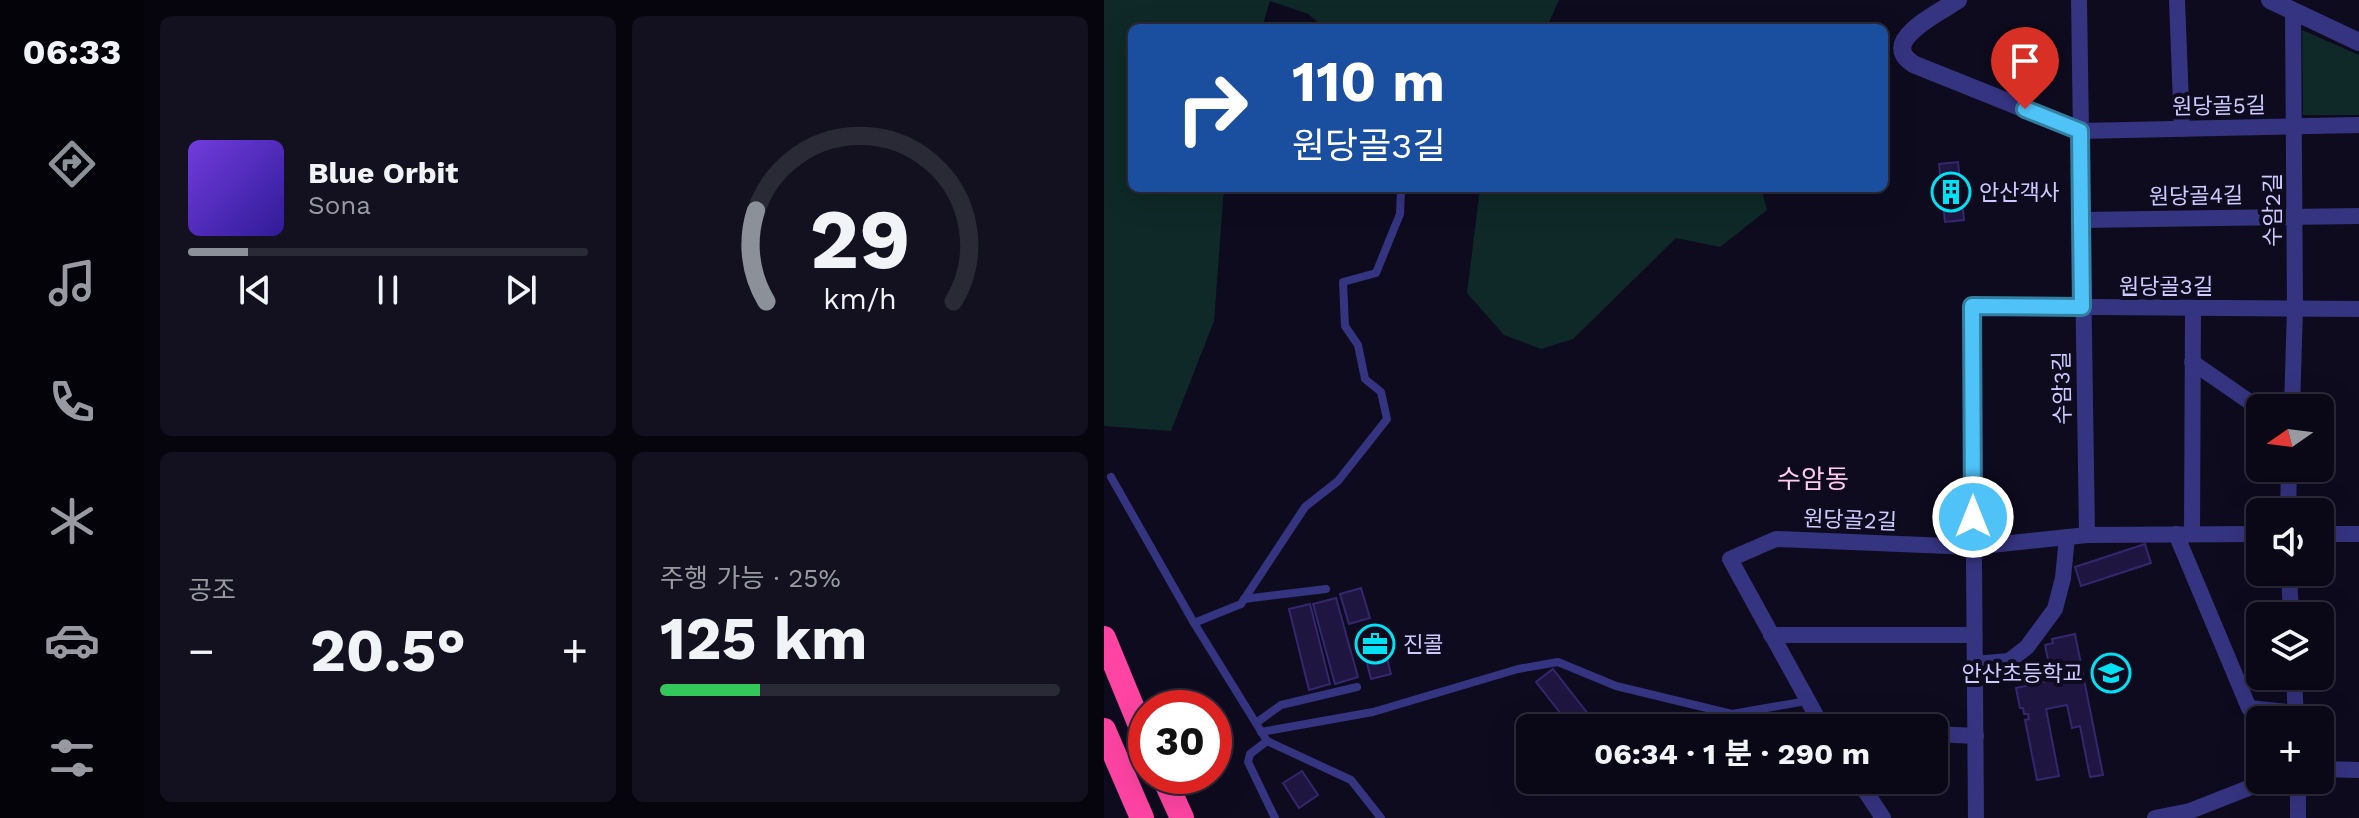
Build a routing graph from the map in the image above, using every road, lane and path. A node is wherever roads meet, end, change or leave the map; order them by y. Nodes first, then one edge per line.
1 (1958, 0) edge
2 (2079, 0) edge
3 (2177, 0) edge
4 (2270, 0) edge
5 (2293, 11) junction
6 (2359, 42) edge
7 (2359, 125) edge
8 (2294, 126) junction
9 (2182, 129) junction
10 (2080, 131) junction
11 (1401, 192) edge
12 (2359, 216) edge
13 (2294, 217) junction
14 (2082, 220) junction
15 (2082, 307) junction
16 (2193, 308) junction
17 (2295, 309) junction
18 (2359, 309) edge
19 (2192, 362) junction
20 (2292, 394) edge
21 (2246, 399) edge
22 (1111, 477) dead end
23 (2184, 534) junction
24 (2246, 534) edge
25 (2334, 534) edge
26 (2359, 534) edge
27 (2087, 535) junction
28 (2067, 537) junction
29 (1973, 547) junction
30 (1326, 589) dead end
31 (1244, 599) junction
32 (1194, 623) junction
33 (1771, 635) junction
34 (1974, 635) junction
35 (1104, 638) edge
36 (1975, 664) junction
37 (1357, 687) dead end
38 (1128, 696) edge
39 (1807, 701) junction
40 (2248, 706) edge
41 (1815, 714) edge
42 (1259, 727) junction
43 (1104, 730) edge
44 (1948, 735) edge
45 (1976, 736) junction
46 (1267, 741) junction
47 (2334, 769) edge
48 (2359, 770) edge
49 (2246, 789) edge
50 (1171, 794) edge
51 (1867, 794) edge
52 (2298, 794) edge
53 (1142, 818) edge
54 (1182, 818) edge
55 (1275, 818) edge
56 (1381, 818) edge
57 (1883, 818) edge
58 (1976, 818) edge
59 (2155, 818) edge
60 (2298, 818) edge

1 - 10 street
2 - 10 street, 수암3길
3 - 9 street
4 - 5 street
5 - 6 street
5 - 8 street, 수암2길
7 - 8 street, 원당골5길
8 - 9 street, 원당골5길
8 - 13 street, 수암2길
9 - 10 street, 원당골5길
10 - 14 street, 수암3길
11 - 31 lane
12 - 13 street, 원당골4길
13 - 14 street, 원당골4길
13 - 17 street, 수암2길
14 - 15 street, 수암3길
15 - 16 street, 원당골3길
15 - 27 street, 수암3길
15 - 29 street, 원당골3길
16 - 17 street, 원당골3길
16 - 19 street
17 - 18 street, 원당골3길
17 - 20 street, 수암2길
19 - 21 street
19 - 23 street
22 - 32 lane
23 - 24 street, 원당골2길
23 - 27 street, 원당골2길
23 - 40 street
25 - 26 street
27 - 28 street, 원당골2길
28 - 29 street, 원당골2길
28 - 36 street
29 - 33 street, 원당골2길
29 - 34 street
30 - 31 lane
31 - 32 lane
32 - 42 lane
33 - 34 street
33 - 39 street, 원당골2길
34 - 36 street
35 - 38 highway
36 - 45 street
37 - 42 lane
39 - 41 street, 원당골2길
39 - 42 lane
42 - 46 lane
43 - 53 highway
44 - 45 street
45 - 58 street
46 - 55 lane
46 - 56 lane
47 - 48 street
49 - 59 street
50 - 54 highway
51 - 57 street
52 - 60 street

